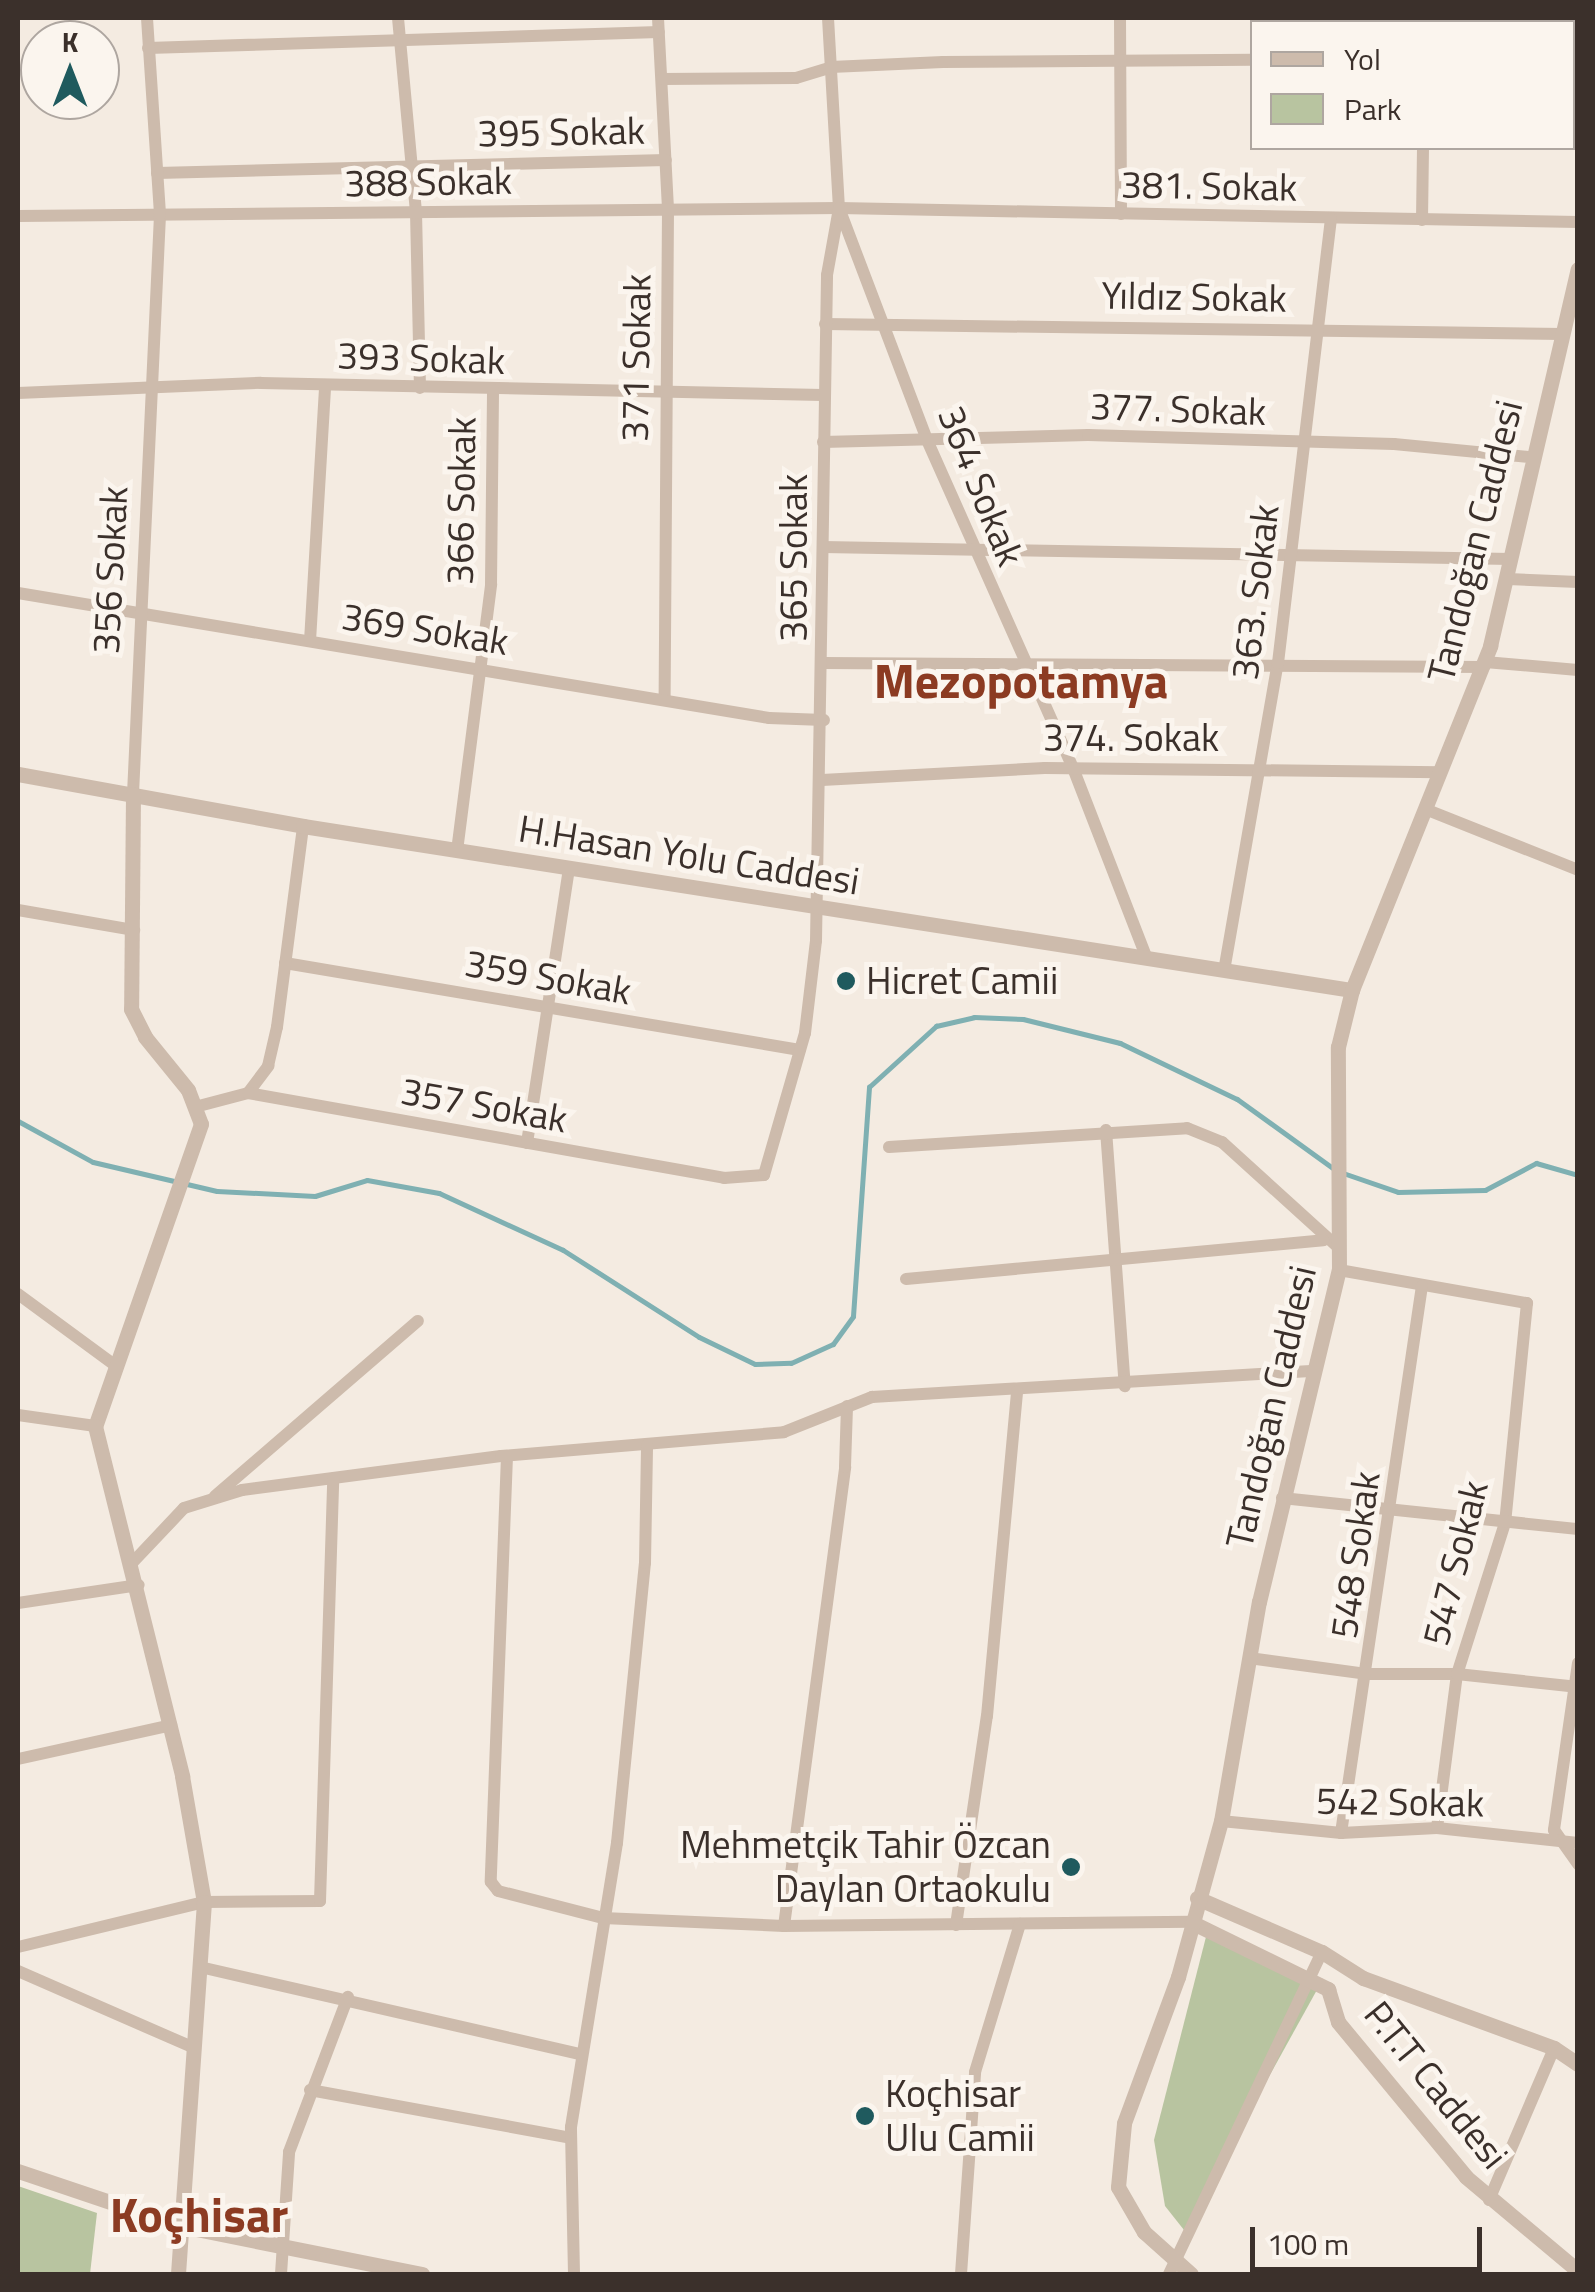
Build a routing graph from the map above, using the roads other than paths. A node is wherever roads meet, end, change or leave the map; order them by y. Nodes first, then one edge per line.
1 (147, 18) edge
2 (398, 18) edge
3 (828, 18) edge
4 (1120, 18) edge
5 (658, 25) edge
6 (400, 43) junction
7 (148, 48) junction
8 (1250, 60) edge
9 (1120, 62) junction
10 (831, 67) junction
11 (662, 78) junction
12 (1423, 150) edge
13 (666, 160) junction
14 (413, 165) junction
15 (157, 173) junction
16 (839, 208) junction
17 (668, 210) junction
18 (416, 212) junction
19 (160, 214) junction
20 (1122, 214) junction
21 (18, 216) edge
22 (1331, 219) junction
23 (1422, 220) junction
24 (1578, 222) edge
25 (1578, 269) edge
26 (825, 324) junction
27 (886, 324) junction
28 (1320, 328) junction
29 (1563, 334) junction
30 (326, 385) junction
31 (149, 388) junction
32 (420, 388) junction
33 (493, 390) junction
34 (18, 394) edge
35 (665, 394) junction
36 (823, 395) junction
37 (928, 440) junction
38 (823, 442) junction
39 (1304, 443) junction
40 (1530, 456) junction
41 (823, 547) junction
42 (973, 548) junction
43 (1289, 552) junction
44 (1511, 558) junction
45 (1508, 579) junction
46 (1578, 582) edge
47 (18, 593) edge
48 (140, 616) junction
49 (310, 642) junction
50 (1022, 662) junction
51 (824, 663) junction
52 (1278, 663) junction
53 (1484, 664) junction
54 (482, 668) junction
55 (1578, 670) edge
56 (665, 700) junction
57 (824, 720) junction
58 (1262, 767) junction
59 (1073, 768) junction
60 (1440, 772) junction
61 (18, 774) edge
62 (822, 780) junction
63 (132, 794) junction
64 (1426, 809) junction
65 (304, 826) junction
66 (458, 851) junction
67 (569, 869) junction
68 (1578, 870) edge
69 (817, 908) junction
70 (18, 910) edge
71 (134, 930) junction
72 (1147, 959) junction
73 (285, 963) junction
74 (1224, 970) junction
75 (1352, 990) junction
76 (550, 1008) junction
77 (800, 1050) junction
78 (248, 1093) junction
79 (194, 1107) junction
80 (1106, 1130) junction
81 (527, 1144) junction
82 (889, 1147) dead end
83 (764, 1175) joint
84 (1331, 1244) junction
85 (1117, 1260) junction
86 (1340, 1270) junction
87 (906, 1279) dead end
88 (1422, 1286) junction
89 (18, 1294) edge
90 (418, 1320) dead end
91 (116, 1366) junction
92 (1311, 1371) junction
93 (1124, 1386) junction
94 (1017, 1391) junction
95 (847, 1406) junction
96 (18, 1415) edge
97 (95, 1426) junction
98 (646, 1445) junction
99 (507, 1456) junction
100 (334, 1478) junction
101 (1282, 1498) junction
102 (209, 1500) junction
103 (1394, 1512) junction
104 (1505, 1522) junction
105 (1578, 1529) edge
106 (133, 1562) junction
107 (139, 1585) junction
108 (18, 1603) edge
109 (1250, 1658) junction
110 (1578, 1663) edge
111 (1368, 1674) junction
112 (1457, 1674) junction
113 (1574, 1686) edge
114 (170, 1725) junction
115 (18, 1759) edge
116 (1221, 1822) junction
117 (1437, 1828) junction
118 (1342, 1833) junction
119 (1557, 1840) junction
120 (1578, 1843) edge
121 (1578, 1864) edge
122 (1197, 1898) junction
123 (204, 1902) junction
124 (603, 1918) junction
125 (1191, 1922) junction
126 (1020, 1924) junction
127 (956, 1925) junction
128 (784, 1926) junction
129 (18, 1947) edge
130 (1322, 1952) junction
131 (200, 1967) junction
132 (18, 1971) edge
133 (1310, 1976) junction
134 (348, 1997) junction
135 (194, 2048) junction
136 (1554, 2048) junction
137 (581, 2054) junction
138 (1578, 2064) edge
139 (310, 2090) junction
140 (571, 2138) junction
141 (18, 2170) edge
142 (1489, 2200) junction
143 (181, 2226) junction
144 (282, 2246) junction
145 (1172, 2267) edge
146 (1578, 2271) edge
147 (178, 2274) edge
148 (281, 2274) edge
149 (422, 2274) edge
150 (574, 2274) edge
151 (962, 2274) edge
152 (1191, 2274) edge

1 - 7 street, 356 Sokak
2 - 6 street
3 - 10 street, 364 Sokak
4 - 9 street
5 - 6 street
5 - 11 street, 371 Sokak
6 - 7 street
6 - 14 street
7 - 15 street, 356 Sokak
8 - 9 street
9 - 10 street
9 - 20 street
10 - 11 street
10 - 16 street, 364 Sokak
11 - 13 street, 371 Sokak
12 - 23 street
13 - 14 street, 395 Sokak
13 - 17 street, 371 Sokak
14 - 15 street, 395 Sokak
14 - 18 street
15 - 19 street, 356 Sokak
16 - 17 street, 388 Sokak
16 - 20 street, 381. Sokak
16 - 26 street, 365 Sokak
16 - 27 street, 364 Sokak
17 - 18 street, 388 Sokak
17 - 35 street, 371 Sokak
18 - 19 street, 388 Sokak
18 - 32 street
19 - 21 street, 388 Sokak
19 - 31 street, 356 Sokak
20 - 22 street, 381. Sokak
22 - 23 street, 381. Sokak
22 - 28 street, 363. Sokak
23 - 24 street, 381. Sokak
25 - 29 street, Tandoğan Caddesi
26 - 27 street, Yıldız Sokak
26 - 36 street, 365 Sokak
27 - 28 street, Yıldız Sokak
27 - 37 street, 364 Sokak
28 - 29 street, Yıldız Sokak
28 - 39 street, 363. Sokak
29 - 40 street, Tandoğan Caddesi
30 - 31 street, 393 Sokak
30 - 32 street, 393 Sokak
30 - 49 street
31 - 34 street, 393 Sokak
31 - 48 street, 356 Sokak
32 - 33 street, 393 Sokak
33 - 35 street, 393 Sokak
33 - 54 street, 366 Sokak
35 - 36 street, 393 Sokak
35 - 56 street, 371 Sokak
36 - 38 street, 365 Sokak
37 - 38 street, 377. Sokak
37 - 39 street, 377. Sokak
37 - 42 street, 364 Sokak
38 - 41 street, 365 Sokak
39 - 40 street, 377. Sokak
39 - 43 street, 363. Sokak
40 - 44 street, Tandoğan Caddesi
41 - 42 street
41 - 51 street, 365 Sokak
42 - 43 street
42 - 50 street, 364 Sokak
43 - 44 street
43 - 52 street, 363. Sokak
44 - 45 street, Tandoğan Caddesi
45 - 46 street
45 - 53 street, Tandoğan Caddesi
47 - 48 street, 369 Sokak
48 - 49 street, 369 Sokak
48 - 63 street, 356 Sokak
49 - 54 street, 369 Sokak
50 - 51 street
50 - 52 street
50 - 59 street, 364 Sokak
51 - 57 street, 365 Sokak
52 - 53 street
52 - 58 street, 363. Sokak
53 - 55 street
53 - 60 street, Tandoğan Caddesi
54 - 56 street, 369 Sokak
54 - 66 street, 366 Sokak
56 - 57 street, 369 Sokak
57 - 62 street, 365 Sokak
58 - 59 street, 374. Sokak
58 - 60 street, 374. Sokak
58 - 74 street, 363. Sokak
59 - 62 street, 374. Sokak
59 - 72 street, 364 Sokak
60 - 64 street, Tandoğan Caddesi
61 - 63 street, H.Hasan Yolu Caddesi
62 - 69 street, 365 Sokak
63 - 65 street, H.Hasan Yolu Caddesi
63 - 71 street, 356 Sokak
64 - 68 street
64 - 75 street, Tandoğan Caddesi
65 - 66 street, H.Hasan Yolu Caddesi
65 - 73 street
66 - 67 street, H.Hasan Yolu Caddesi
67 - 69 street, H.Hasan Yolu Caddesi
67 - 76 street
69 - 72 street, H.Hasan Yolu Caddesi
69 - 77 street, 365 Sokak
70 - 71 street
71 - 79 street, 356 Sokak
72 - 74 street, H.Hasan Yolu Caddesi
73 - 76 street, 359 Sokak
73 - 78 street
74 - 75 street, H.Hasan Yolu Caddesi
75 - 84 street, Tandoğan Caddesi
76 - 77 street, 359 Sokak
76 - 81 street
77 - 83 street, 365 Sokak
78 - 79 street, 357 Sokak
78 - 81 street, 357 Sokak
79 - 91 street
80 - 82 street
80 - 84 street
80 - 85 street
81 - 83 street, 357 Sokak
84 - 85 street
84 - 86 street, Tandoğan Caddesi
85 - 87 street
85 - 93 street
86 - 88 street
86 - 92 street, Tandoğan Caddesi
88 - 103 street, 548 Sokak
88 - 104 street, 547 Sokak
89 - 91 street
90 - 102 street
91 - 97 street
92 - 93 street
92 - 101 street, Tandoğan Caddesi
93 - 94 street
94 - 95 street
94 - 127 street
95 - 98 street
95 - 128 street
96 - 97 street
97 - 106 street
98 - 99 street
98 - 124 street
99 - 100 street
99 - 124 street
100 - 102 street
100 - 123 street
101 - 103 street
101 - 109 street, Tandoğan Caddesi
102 - 106 street
103 - 104 street
103 - 111 street, 548 Sokak
104 - 105 street
104 - 112 street, 547 Sokak
106 - 107 street
107 - 108 street
107 - 114 street
109 - 111 street
109 - 116 street, Tandoğan Caddesi
110 - 113 street
111 - 112 street
111 - 118 street, 548 Sokak
112 - 113 street
112 - 117 street, 547 Sokak
113 - 119 street
114 - 115 street
114 - 123 street
116 - 118 street, 542 Sokak
116 - 122 street, Tandoğan Caddesi
117 - 118 street, 542 Sokak
117 - 119 street, 542 Sokak
119 - 120 street, 542 Sokak
119 - 121 street
122 - 125 street, Tandoğan Caddesi
122 - 130 street
123 - 129 street
123 - 131 street
124 - 128 street
124 - 137 street
125 - 126 street
125 - 133 street
125 - 145 street, Tandoğan Caddesi
126 - 127 street
126 - 151 street
127 - 128 street
130 - 133 street
130 - 136 street
131 - 134 street
131 - 135 street
132 - 135 street
133 - 142 street, P.T.T Caddesi
133 - 145 street
134 - 137 street
134 - 139 street
135 - 143 street
136 - 138 street
136 - 142 street
137 - 140 street
139 - 140 street
139 - 144 street
140 - 150 street
141 - 143 street
142 - 146 street, P.T.T Caddesi
143 - 144 street
143 - 147 street
144 - 148 street
144 - 149 street
145 - 152 street, Tandoğan Caddesi

